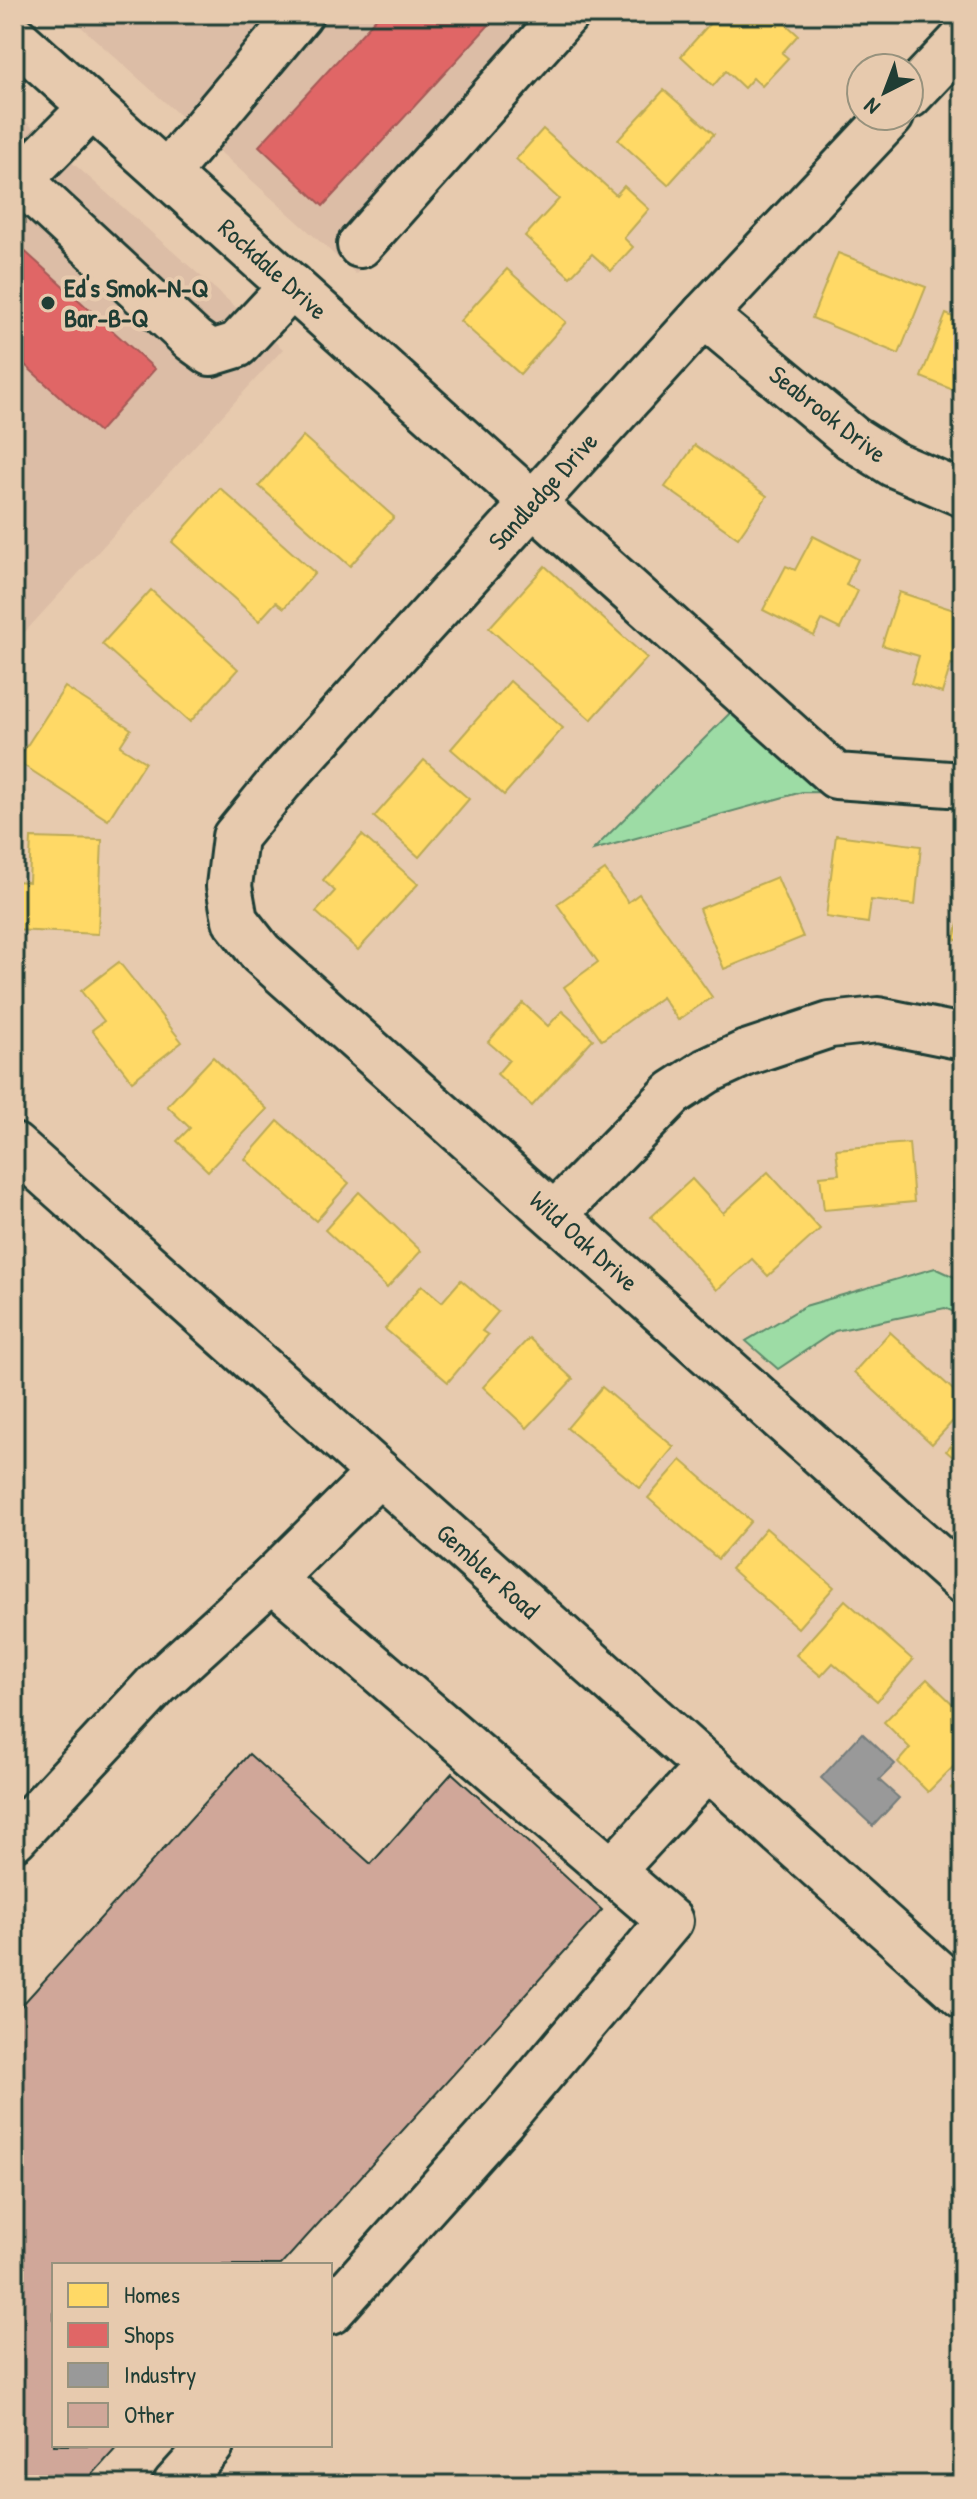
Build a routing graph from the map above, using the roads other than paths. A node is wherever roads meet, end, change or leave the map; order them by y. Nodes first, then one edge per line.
1 (300, 14) edge
2 (566, 14) edge
3 (14, 37) edge
4 (963, 39) edge
5 (925, 79) edge
6 (92, 107) junction
7 (876, 132) edge
8 (167, 173) junction
9 (17, 183) edge
10 (360, 245) dead end
11 (292, 286) junction
12 (704, 315) junction
13 (963, 494) edge
14 (532, 502) junction
15 (963, 785) edge
16 (229, 886) joint
17 (963, 1037) edge
18 (14, 1146) edge
19 (555, 1214) junction
20 (379, 1473) junction
21 (272, 1579) junction
22 (963, 1581) edge
23 (708, 1767) junction
24 (14, 1838) edge
25 (611, 1872) junction
26 (963, 1996) edge
27 (332, 2310) edge
28 (209, 2447) edge
29 (175, 2485) edge

1 - 8 street
2 - 10 street
3 - 6 street, Rockdale Drive
4 - 5 street
6 - 8 street, Rockdale Drive
6 - 9 street
7 - 12 street, Sandledge Drive
8 - 11 street, Rockdale Drive
9 - 11 street
11 - 14 street, Rockdale Drive
12 - 13 street, Seabrook Drive
12 - 14 street, Sandledge Drive
14 - 15 street, Rockdale Drive
14 - 16 street, Sandledge Drive
16 - 19 street, Wild Oak Drive
17 - 19 street
18 - 20 street, Gembler Road
19 - 22 street, Wild Oak Drive
20 - 21 street
20 - 23 street, Gembler Road
21 - 24 street
21 - 25 street
23 - 25 street
23 - 26 street, Gembler Road
25 - 27 street
28 - 29 street

